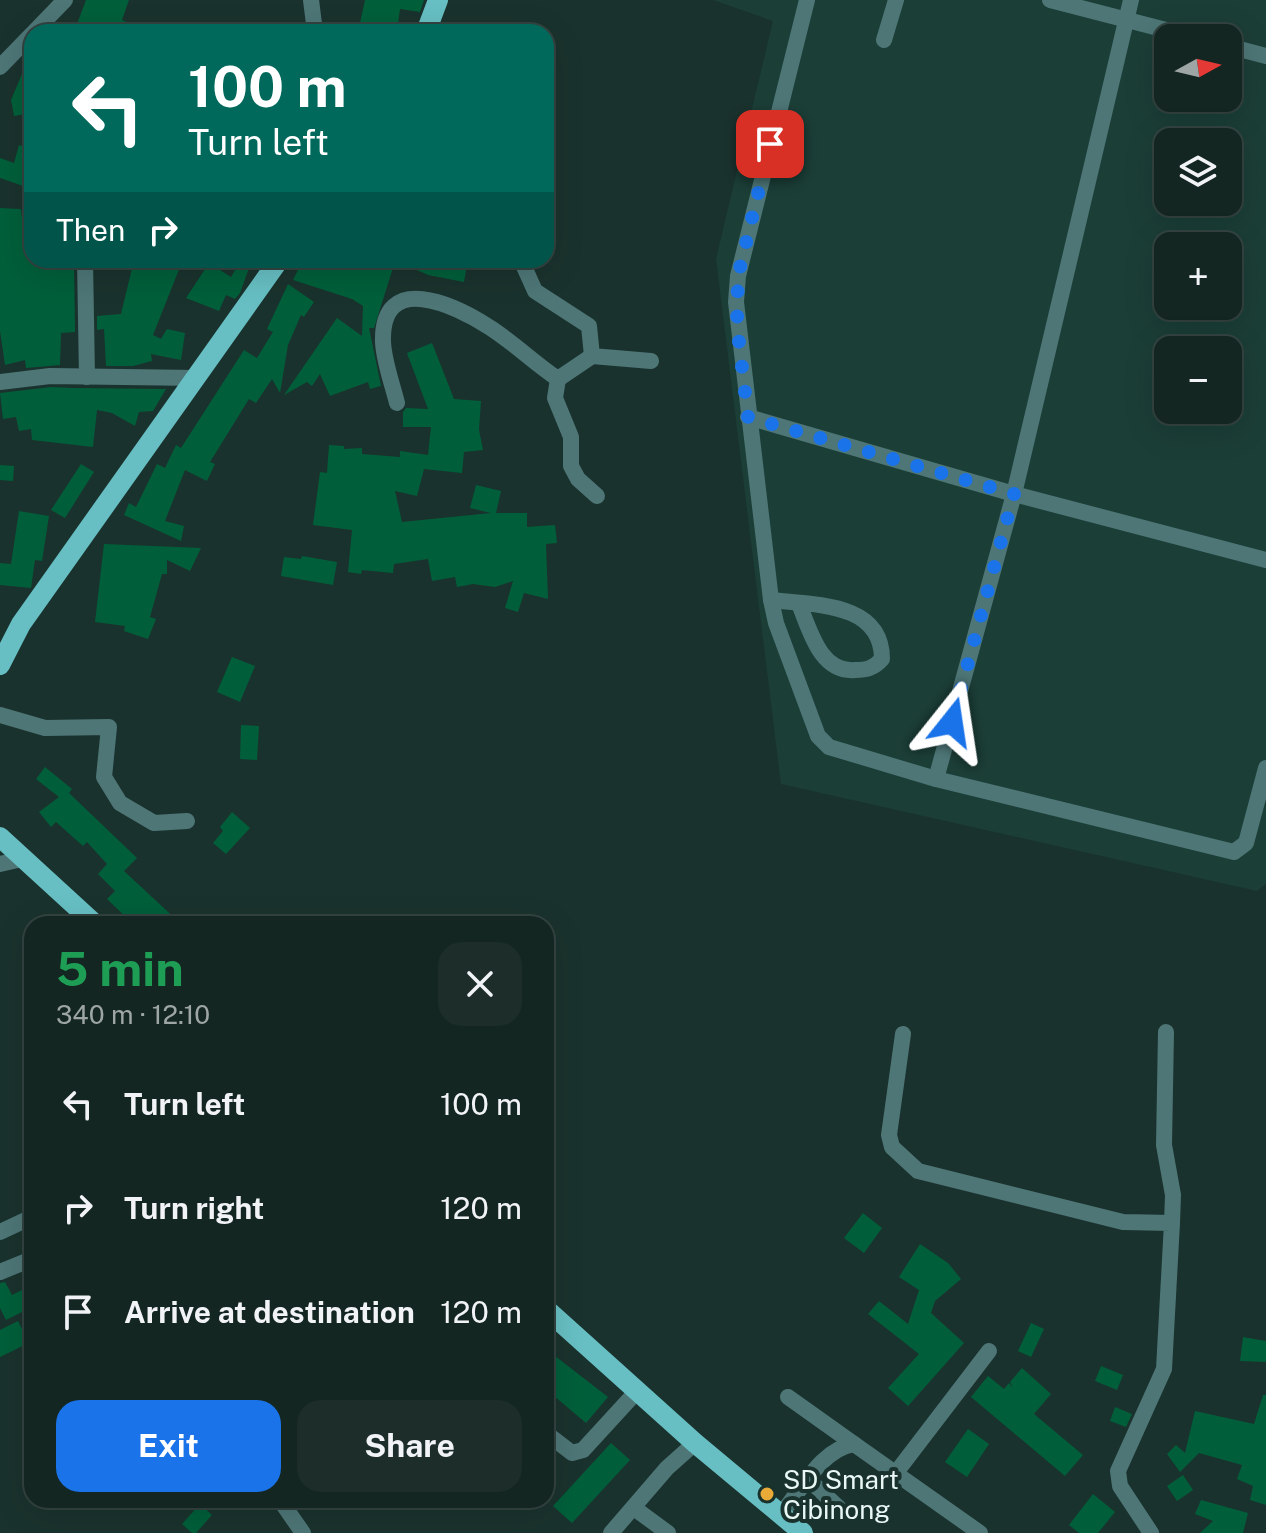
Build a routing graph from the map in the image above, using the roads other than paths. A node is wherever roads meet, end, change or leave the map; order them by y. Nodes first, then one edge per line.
1 (65, 0) edge
2 (311, 0) edge
3 (438, 0) edge
4 (807, 0) edge
5 (896, 0) edge
6 (1050, 0) edge
7 (1131, 0) edge
8 (1127, 20) junction
9 (42, 24) edge
10 (314, 24) edge
11 (429, 24) edge
12 (1154, 27) edge
13 (884, 40) dead end
14 (24, 42) edge
15 (1242, 50) edge
16 (1266, 56) edge
17 (0, 67) edge
18 (85, 268) edge
19 (273, 268) edge
20 (525, 268) edge
21 (592, 356) junction
22 (651, 361) dead end
23 (87, 377) junction
24 (197, 378) junction
25 (558, 379) junction
26 (0, 382) edge
27 (397, 403) dead end
28 (748, 417) junction
29 (1014, 494) junction
30 (597, 496) dead end
31 (1266, 560) edge
32 (771, 600) junction
33 (799, 604) junction
34 (0, 665) edge
35 (0, 715) edge
36 (1266, 768) edge
37 (936, 779) junction
38 (187, 821) dead end
39 (0, 837) edge
40 (22, 859) junction
41 (0, 864) edge
42 (86, 916) edge
43 (1166, 1032) dead end
44 (903, 1034) dead end
45 (24, 1221) edge
46 (1172, 1223) junction
47 (0, 1232) edge
48 (24, 1263) edge
49 (0, 1272) edge
50 (554, 1316) edge
51 (989, 1351) dead end
52 (638, 1390) junction
53 (788, 1397) dead end
54 (554, 1439) edge
55 (695, 1443) junction
56 (854, 1444) junction
57 (895, 1474) junction
58 (808, 1479) junction
59 (286, 1508) edge
60 (634, 1508) junction
61 (839, 1508) dead end
62 (781, 1514) junction
63 (303, 1533) edge
64 (611, 1533) edge
65 (668, 1533) edge
66 (803, 1533) edge
67 (980, 1533) edge
68 (1151, 1533) edge

1 - 9 street
2 - 10 street
3 - 11 main road
4 - 28 street
5 - 13 street
6 - 8 street
7 - 8 street
8 - 12 street
8 - 29 street
14 - 17 street
15 - 16 street
18 - 23 street
19 - 24 main road
20 - 21 street
21 - 22 street
21 - 25 street
23 - 24 street
23 - 26 street
24 - 34 main road
25 - 27 street
25 - 30 street
28 - 29 street
28 - 32 street
29 - 31 street
29 - 37 street
32 - 33 street
32 - 37 street
33 - 33 street
35 - 38 street
36 - 37 street
39 - 40 main road
40 - 41 street
40 - 42 main road
43 - 46 street
44 - 46 street
45 - 47 street
46 - 68 street
48 - 49 street
50 - 52 main road
51 - 57 street
52 - 54 street
52 - 55 main road
53 - 56 street
55 - 60 street
55 - 62 main road
56 - 57 street
56 - 58 street
57 - 67 street
58 - 61 street
58 - 62 street
59 - 63 street
60 - 64 street
60 - 65 street
62 - 66 main road

